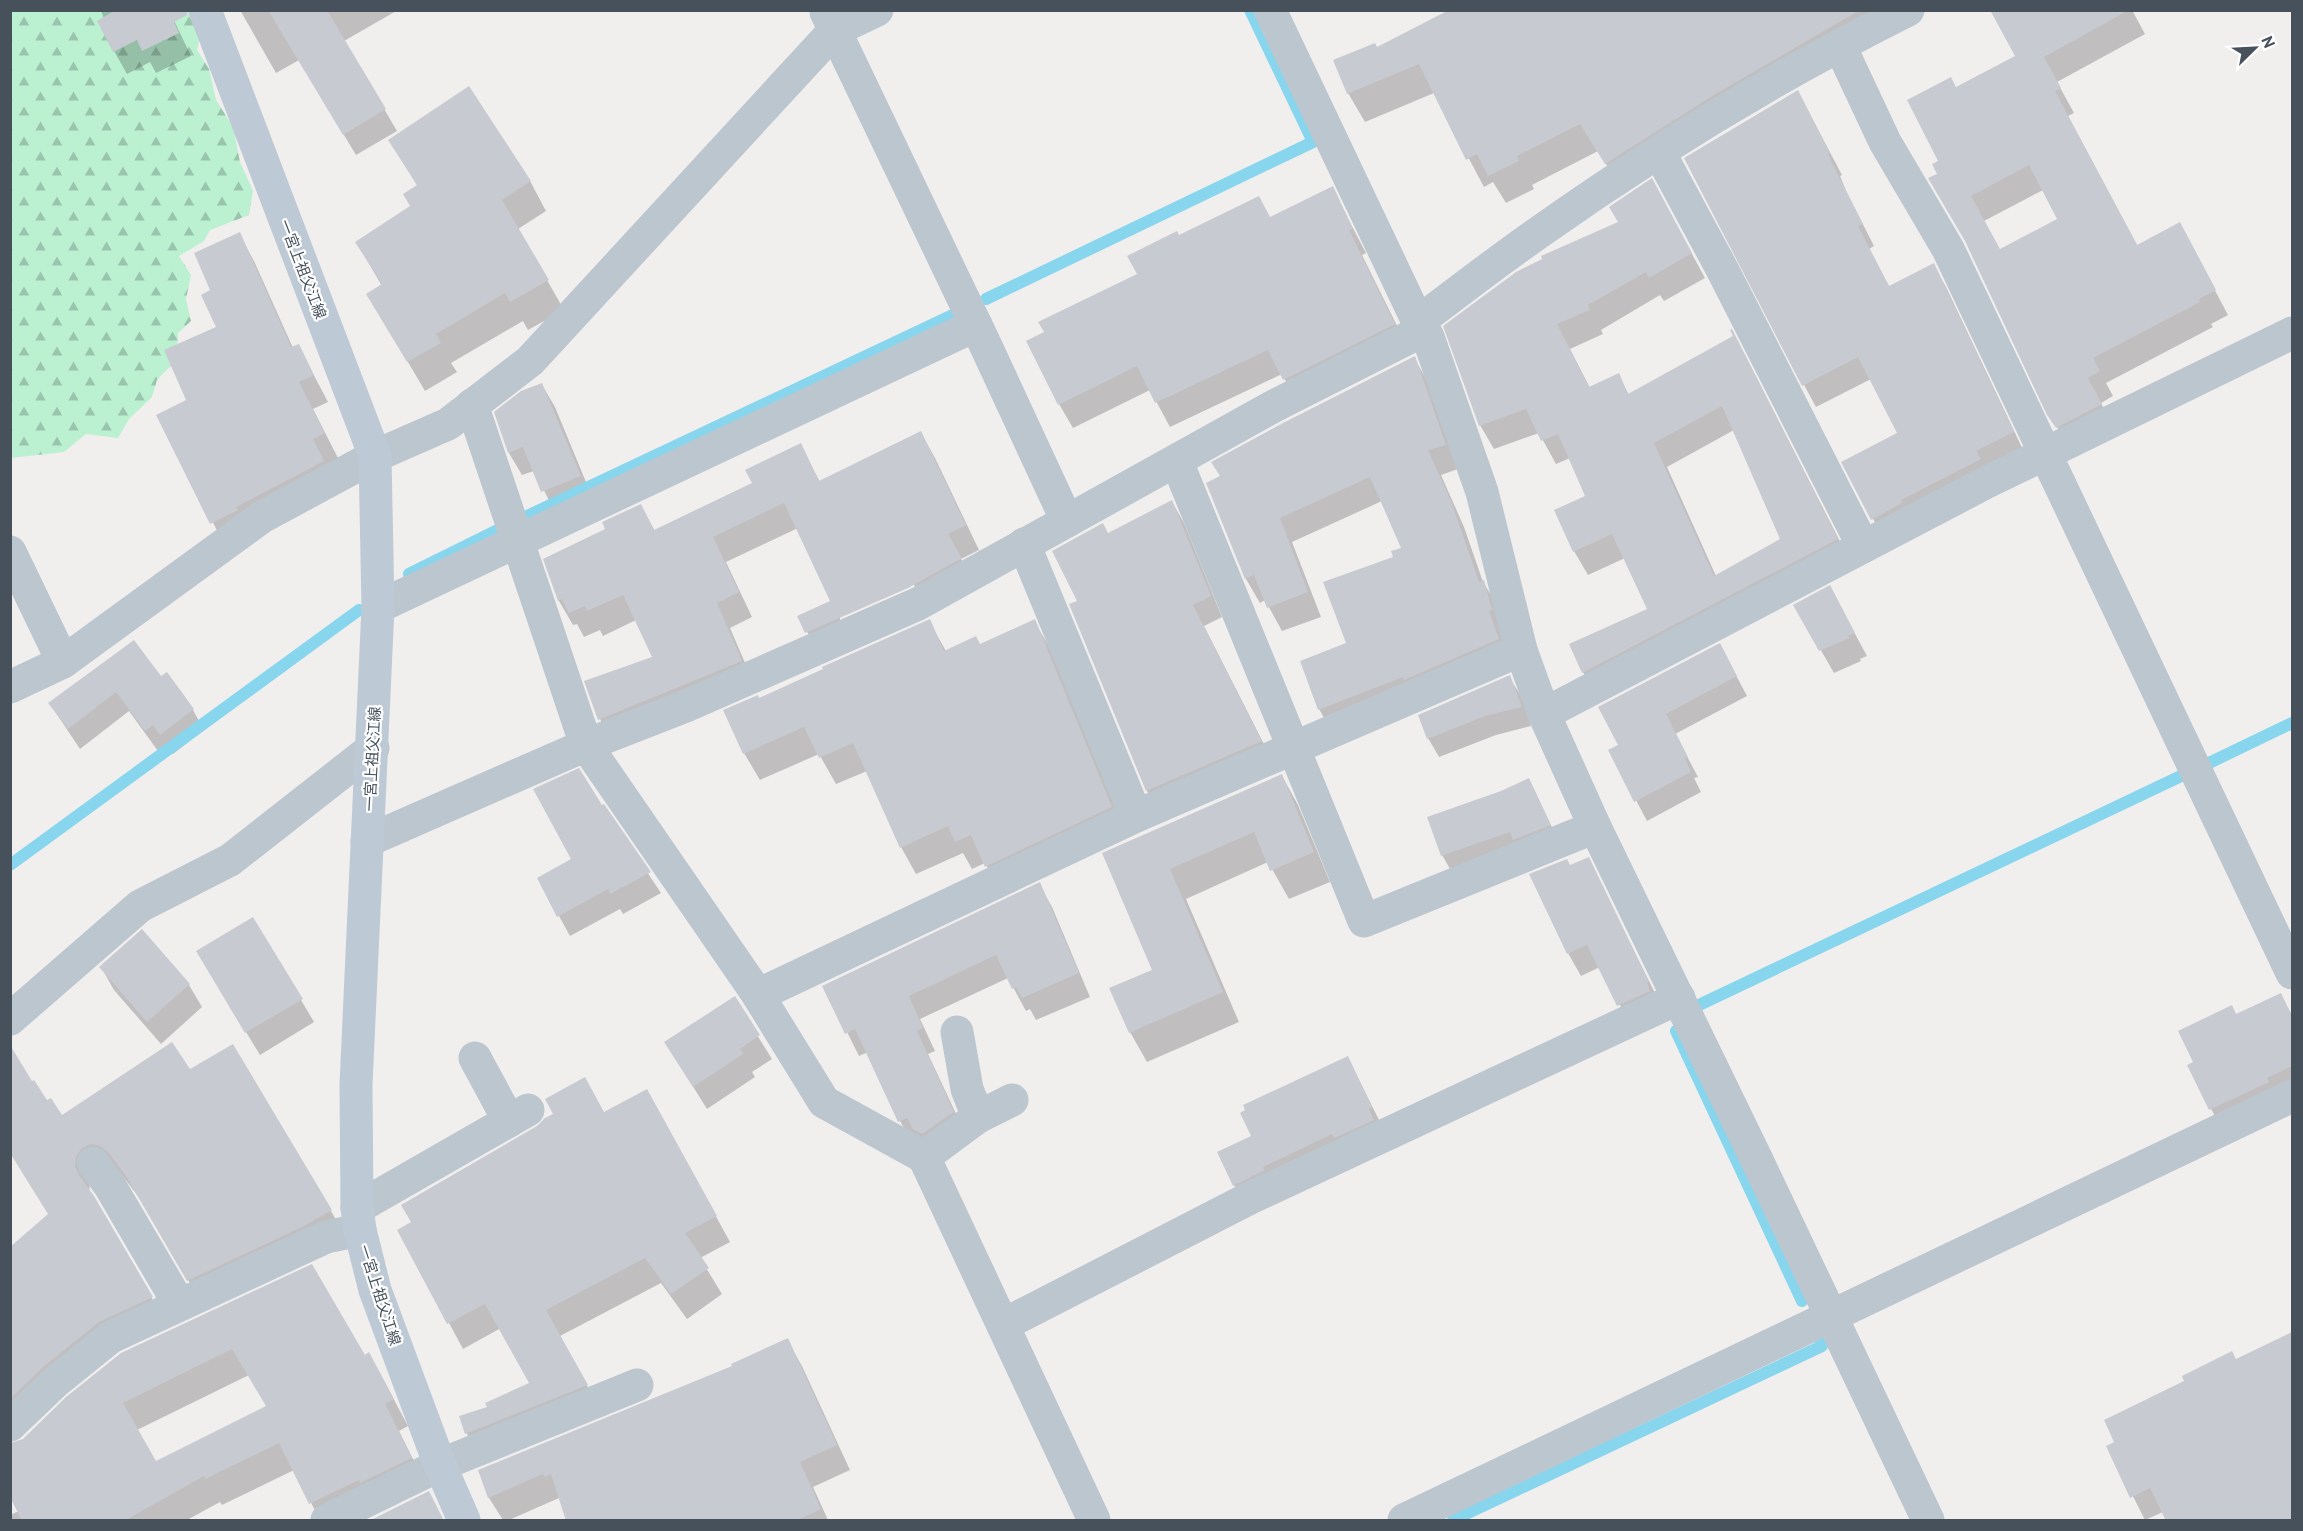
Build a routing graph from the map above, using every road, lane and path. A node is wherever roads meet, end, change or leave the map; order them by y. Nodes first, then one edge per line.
1 (204, 10) edge
2 (877, 10) edge
3 (1270, 10) edge
4 (1897, 13) edge
5 (830, 20) edge
6 (1840, 46) junction
7 (1659, 152) junction
8 (1418, 322) junction
9 (976, 325) junction
10 (2292, 333) edge
11 (472, 405) junction
12 (2046, 453) junction
13 (375, 456) junction
14 (1177, 462) junction
15 (1067, 521) junction
16 (518, 539) junction
17 (1024, 544) junction
18 (1863, 546) junction
19 (10, 552) edge
20 (378, 606) junction
21 (1521, 650) junction
22 (63, 662) junction
23 (10, 687) edge
24 (1544, 714) junction
25 (586, 745) junction
26 (1293, 747) junction
27 (373, 748) junction
28 (1136, 816) junction
29 (1595, 827) junction
30 (367, 840) junction
31 (2292, 973) edge
32 (759, 995) junction
33 (1679, 999) junction
34 (10, 1018) edge
35 (957, 1032) dead end
36 (475, 1059) dead end
37 (2292, 1096) edge
38 (1012, 1100) dead end
39 (978, 1117) junction
40 (924, 1157) junction
41 (93, 1163) dead end
42 (358, 1219) junction
43 (179, 1304) junction
44 (1832, 1316) junction
45 (1003, 1325) junction
46 (637, 1385) dead end
47 (10, 1425) edge
48 (440, 1465) junction
49 (327, 1521) edge
50 (464, 1521) edge
51 (1094, 1521) edge
52 (1404, 1521) edge
53 (1928, 1521) edge

1 - 13 main road, 一宮上祖父江線
2 - 5 street
3 - 8 street
4 - 6 street
5 - 9 street
5 - 11 street
6 - 7 street
6 - 12 street
7 - 8 street
7 - 18 street
8 - 14 street
8 - 21 street
9 - 15 street
9 - 16 street
10 - 12 street
11 - 13 street
11 - 16 street
12 - 18 street
12 - 31 street
13 - 20 main road, 一宮上祖父江線
13 - 22 street
14 - 15 street
14 - 26 street
15 - 17 street
16 - 20 street
16 - 25 street
17 - 25 street
17 - 28 street
18 - 24 street
19 - 22 street
20 - 27 main road, 一宮上祖父江線
21 - 24 street
21 - 26 street
22 - 23 street
24 - 29 street
25 - 30 street
25 - 32 street
26 - 28 street
26 - 29 street
27 - 30 main road, 一宮上祖父江線
27 - 34 street
28 - 32 street
29 - 33 street
30 - 42 main road, 一宮上祖父江線
32 - 40 street
33 - 44 street
33 - 45 street
35 - 39 street
36 - 42 street
37 - 44 street
38 - 39 street
39 - 40 street
40 - 45 street
41 - 43 street
42 - 43 street
42 - 48 main road, 一宮上祖父江線
43 - 47 street
44 - 52 street
44 - 53 street
45 - 51 street
46 - 48 street
48 - 49 street
48 - 50 main road, 一宮上祖父江線

